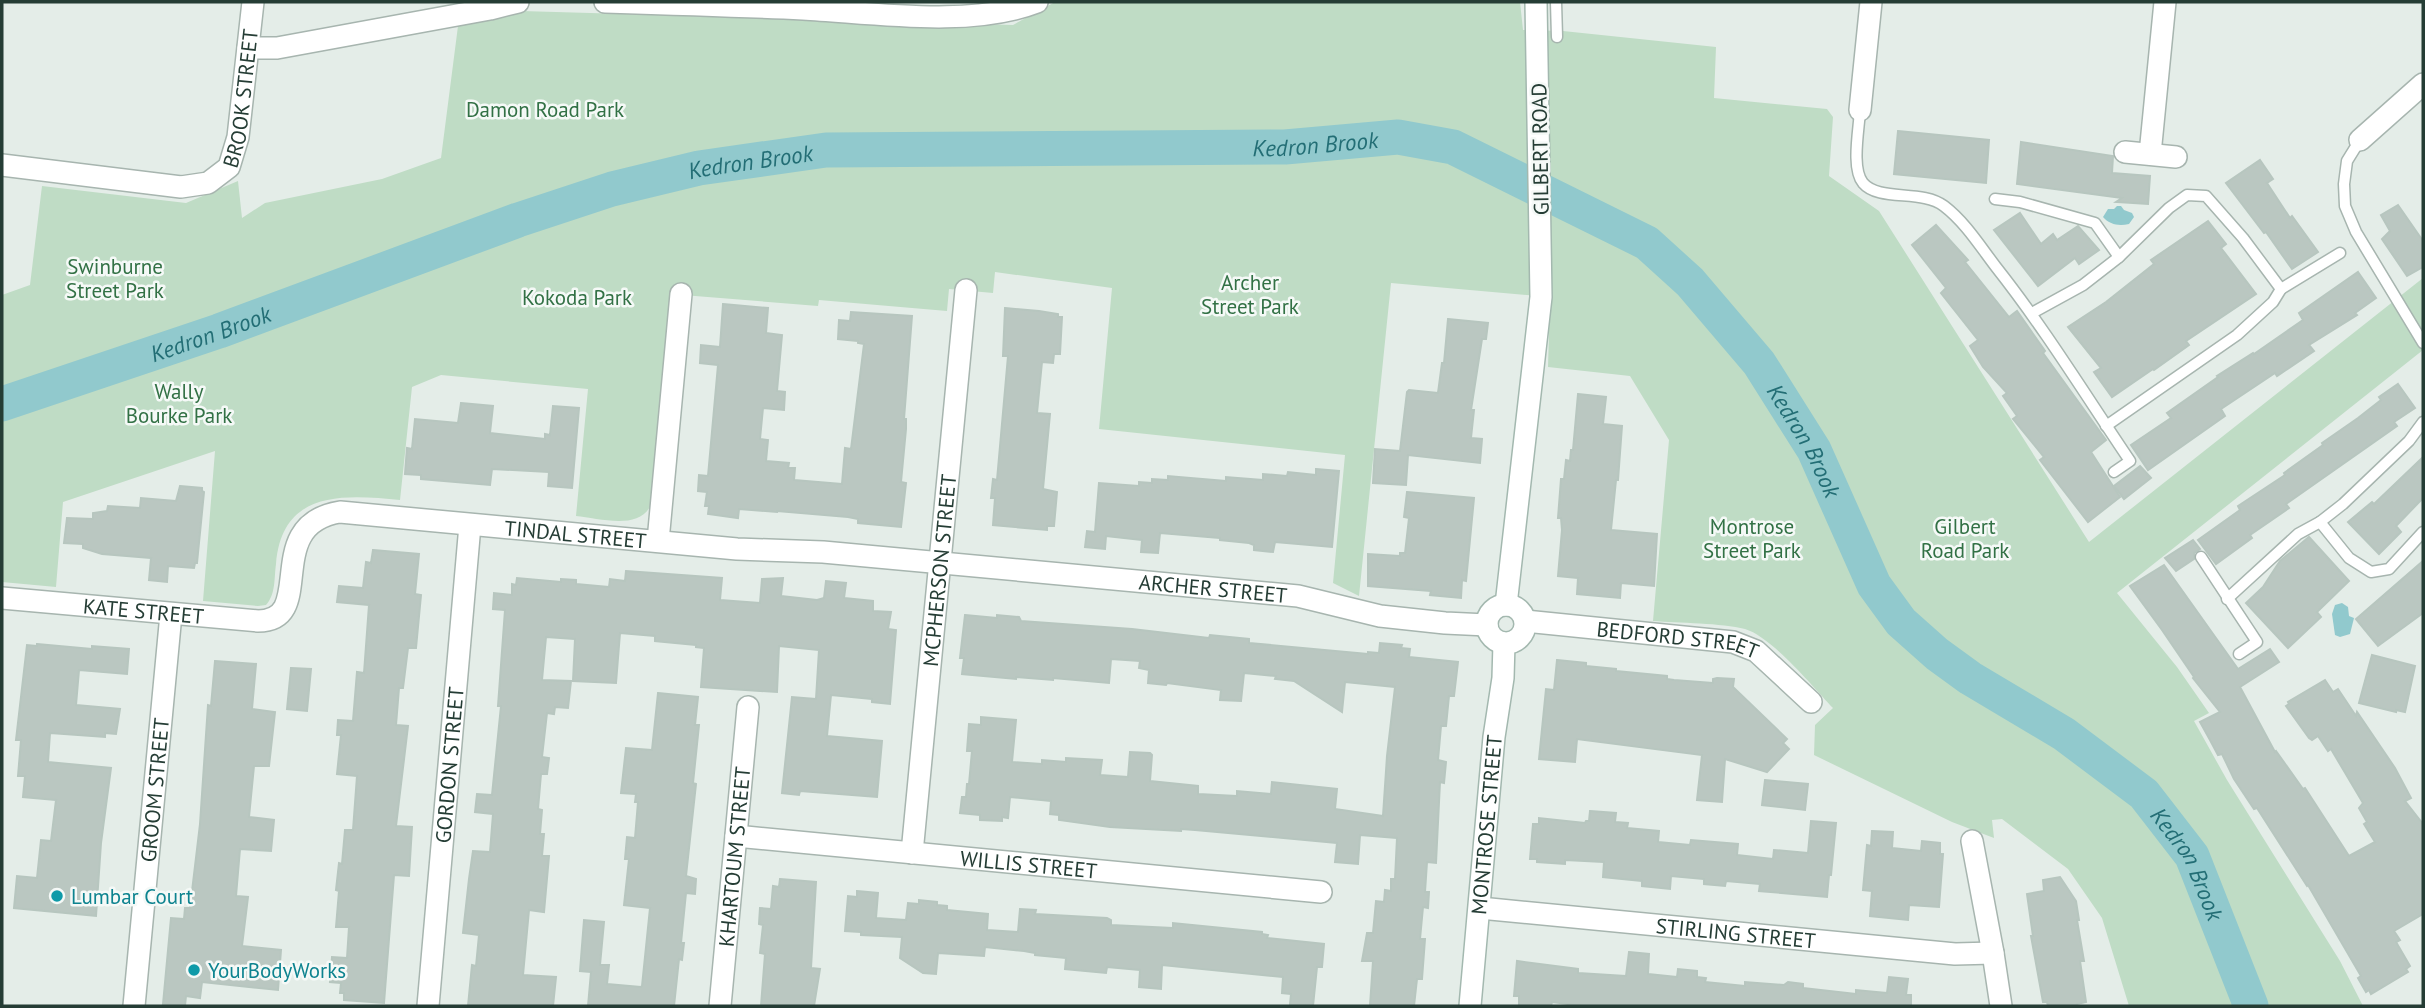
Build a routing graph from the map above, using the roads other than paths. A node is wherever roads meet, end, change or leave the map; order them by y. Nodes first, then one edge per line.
1 (253, 2) edge
2 (518, 2) edge
3 (605, 2) edge
4 (1037, 2) edge
5 (1536, 2) edge
6 (1556, 2) edge
7 (1871, 2) edge
8 (2165, 2) edge
9 (1556, 37) dead end
10 (248, 48) junction
11 (2423, 84) edge
12 (1860, 110) joint
13 (2360, 140) joint
14 (2125, 152) dead end
15 (2150, 154) junction
16 (2176, 157) dead end
17 (2, 165) edge
18 (1995, 199) dead end
19 (2340, 253) dead end
20 (2119, 257) junction
21 (2281, 289) junction
22 (966, 290) dead end
23 (681, 294) dead end
24 (2032, 313) junction
25 (2423, 343) edge
26 (2423, 422) edge
27 (2106, 426) junction
28 (2114, 472) dead end
29 (2320, 522) junction
30 (470, 525) junction
31 (2423, 532) edge
32 (658, 541) junction
33 (2200, 557) dead end
34 (939, 562) junction
35 (2, 598) edge
36 (2227, 599) junction
37 (1506, 605) junction
38 (282, 612) joint
39 (171, 614) junction
40 (1525, 621) junction
41 (1487, 625) junction
42 (1504, 643) junction
43 (2239, 654) dead end
44 (1811, 702) dead end
45 (748, 707) dead end
46 (736, 836) junction
47 (1972, 841) dead end
48 (912, 853) junction
49 (1321, 892) dead end
50 (1480, 908) junction
51 (1993, 953) junction
52 (134, 1006) edge
53 (428, 1006) edge
54 (720, 1006) edge
55 (1470, 1006) edge
56 (2001, 1006) edge

1 - 10 street, BROOK STREET
2 - 10 street
3 - 4 street
5 - 37 street, GILBERT ROAD
6 - 9 lane
7 - 12 street
8 - 15 street
10 - 17 street, BROOK STREET
11 - 13 street
12 - 24 lane
13 - 25 lane
14 - 15 street
15 - 16 street
18 - 20 lane
19 - 21 lane
20 - 21 lane
20 - 24 lane
21 - 27 lane
22 - 34 street, MCPHERSON STREET
23 - 32 street
24 - 27 lane
26 - 29 lane
27 - 28 lane
29 - 31 lane
29 - 36 lane
30 - 32 street, TINDAL STREET
30 - 38 street, TINDAL STREET
30 - 53 street, GORDON STREET
32 - 34 street, TINDAL STREET
33 - 36 lane
34 - 41 street, ARCHER STREET
34 - 48 street, MCPHERSON STREET
35 - 39 street, KATE STREET
36 - 43 lane
37 - 40 street
37 - 41 street
38 - 39 street, KATE STREET
39 - 52 street, GROOM STREET
40 - 42 street
40 - 44 street, BEDFORD STREET
41 - 42 street
42 - 50 street, MONTROSE STREET
45 - 46 street, KHARTOUM STREET
46 - 48 street, WILLIS STREET
46 - 54 street, KHARTOUM STREET
47 - 51 street
48 - 49 street, WILLIS STREET
50 - 51 street, STIRLING STREET
50 - 55 street, MONTROSE STREET
51 - 56 street

